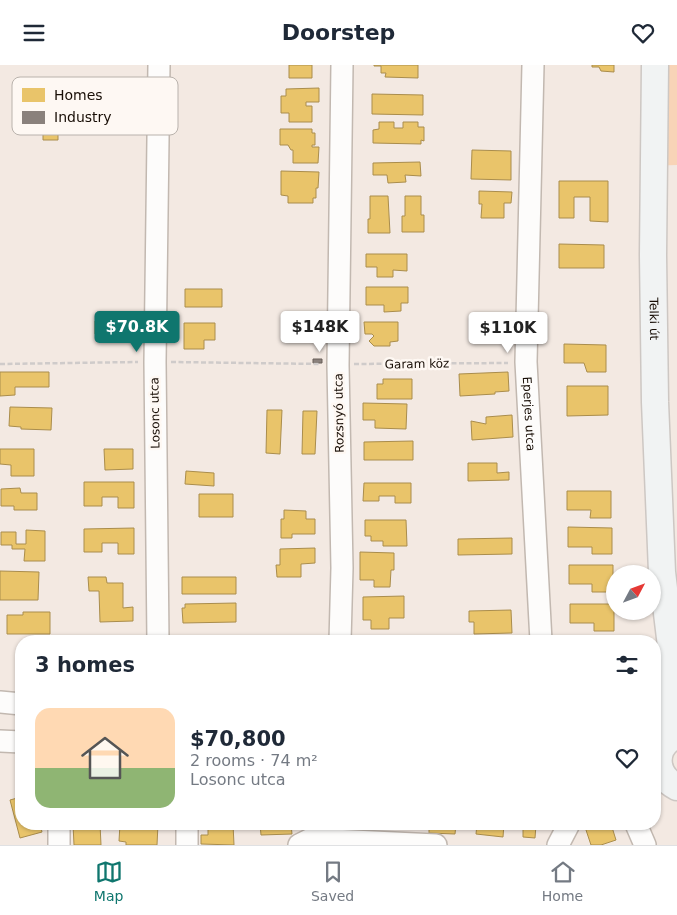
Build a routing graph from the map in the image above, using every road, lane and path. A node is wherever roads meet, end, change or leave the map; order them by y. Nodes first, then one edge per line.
1 (342, 65) edge
2 (533, 65) edge
3 (655, 65) edge
4 (158, 135) edge
5 (526, 363) junction
6 (338, 365) junction
7 (158, 635) edge
8 (340, 635) edge
9 (541, 635) edge
10 (675, 677) edge
11 (0, 702) edge
12 (15, 703) edge
13 (0, 741) edge
14 (15, 742) edge
15 (665, 760) edge
16 (59, 830) edge
17 (187, 830) edge
18 (566, 830) edge
19 (639, 830) edge
20 (307, 836) edge
21 (59, 845) edge
22 (187, 845) edge
23 (436, 845) edge
24 (558, 845) edge
25 (645, 845) edge

1 - 6 street, Rozsnyó utca
2 - 5 street, Eperjes utca
3 - 10 main road, Telki út
4 - 7 street, Losonc utca
5 - 6 path, Garam köz
5 - 9 street, Eperjes utca
6 - 8 street, Rozsnyó utca
10 - 15 main road
11 - 12 street
13 - 14 street
16 - 21 street
17 - 22 street
18 - 24 street
19 - 25 street
20 - 23 street

